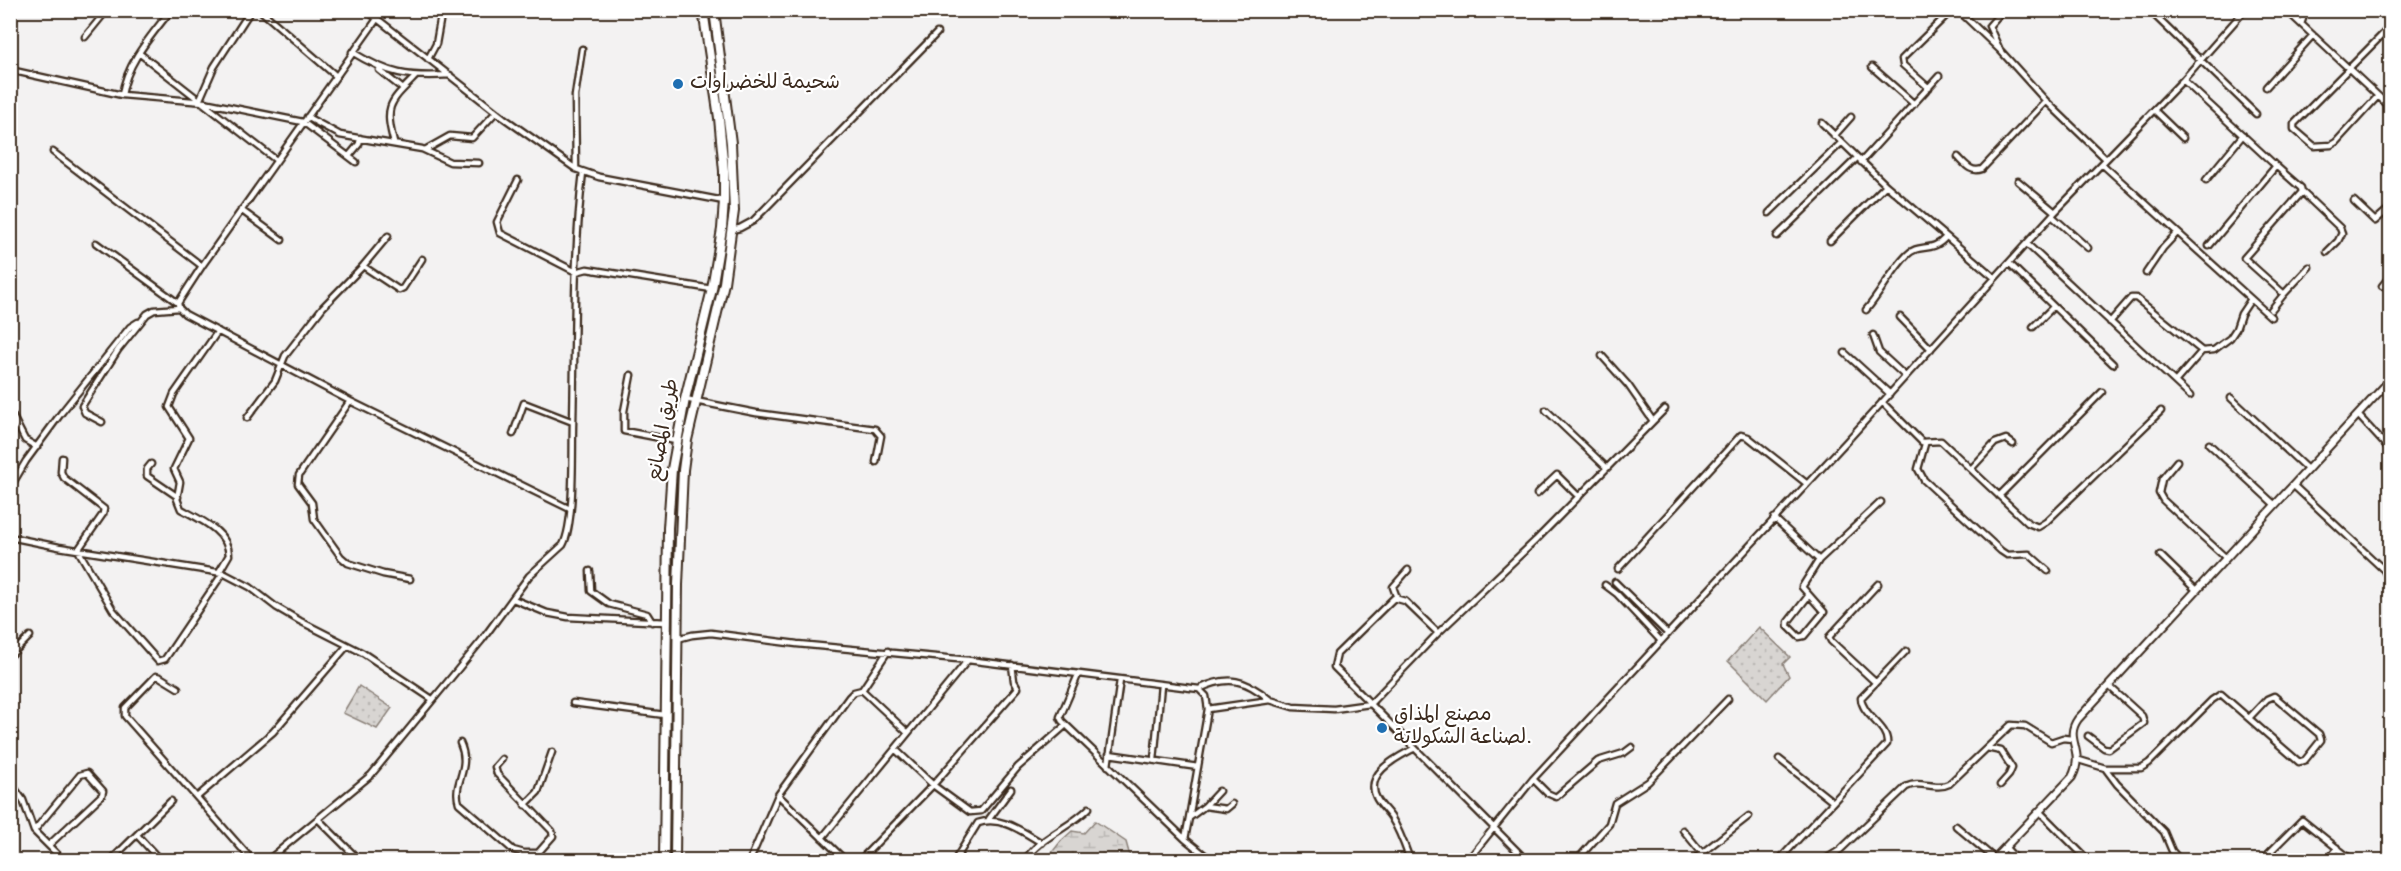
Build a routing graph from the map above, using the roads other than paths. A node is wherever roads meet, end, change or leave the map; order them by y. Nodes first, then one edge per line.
1 (96, 10) edge
2 (107, 10) edge
3 (171, 10) edge
4 (250, 10) edge
5 (260, 10) edge
6 (366, 10) edge
7 (442, 10) edge
8 (703, 10) edge
9 (714, 10) edge
10 (1952, 10) edge
11 (1958, 10) edge
12 (2003, 10) edge
13 (2149, 10) edge
14 (2246, 10) edge
15 (2286, 10) edge
16 (2306, 10) edge
17 (102, 17) junction
18 (377, 19) junction
19 (2301, 24) junction
20 (2391, 27) edge
21 (937, 33) dead end
22 (2313, 35) junction
23 (85, 37) dead end
24 (582, 49) dead end
25 (2000, 50) junction
26 (139, 52) junction
27 (352, 52) junction
28 (428, 58) junction
29 (2200, 61) junction
30 (373, 65) junction
31 (1872, 67) dead end
32 (2349, 69) junction
33 (10, 70) edge
34 (335, 75) junction
35 (450, 75) junction
36 (1939, 76) dead end
37 (415, 77) junction
38 (2183, 80) junction
39 (2266, 87) dead end
40 (1929, 88) junction
41 (403, 89) junction
42 (122, 95) junction
43 (2378, 96) junction
44 (202, 100) junction
45 (2046, 101) junction
46 (1914, 104) junction
47 (2391, 107) edge
48 (2154, 110) junction
49 (496, 112) junction
50 (2256, 114) dead end
51 (307, 117) junction
52 (1851, 117) dead end
53 (303, 122) junction
54 (1822, 123) dead end
55 (2243, 135) junction
56 (1834, 136) junction
57 (360, 138) junction
58 (2182, 138) dead end
59 (394, 143) junction
60 (1841, 143) junction
61 (425, 150) junction
62 (53, 152) dead end
63 (349, 156) junction
64 (1958, 157) dead end
65 (276, 160) junction
66 (1859, 160) junction
67 (2104, 161) junction
68 (356, 162) dead end
69 (479, 163) dead end
70 (2276, 166) junction
71 (576, 169) junction
72 (583, 172) junction
73 (518, 180) dead end
74 (2206, 180) dead end
75 (2018, 181) dead end
76 (1886, 185) junction
77 (2302, 192) junction
78 (724, 201) junction
79 (2354, 201) dead end
80 (2391, 208) edge
81 (241, 210) junction
82 (1769, 213) dead end
83 (2054, 214) junction
84 (723, 228) junction
85 (732, 230) junction
86 (2177, 233) junction
87 (388, 236) dead end
88 (1777, 236) dead end
89 (1945, 238) junction
90 (282, 240) dead end
91 (1830, 241) dead end
92 (96, 243) dead end
93 (2027, 244) junction
94 (2209, 246) dead end
95 (2088, 248) dead end
96 (2327, 252) dead end
97 (422, 259) dead end
98 (2009, 263) junction
99 (202, 266) junction
100 (363, 266) junction
101 (2309, 267) dead end
102 (576, 272) junction
103 (2146, 273) dead end
104 (2391, 276) edge
105 (1995, 278) junction
106 (2382, 286) dead end
107 (712, 289) junction
108 (2284, 294) junction
109 (2251, 299) junction
110 (178, 306) junction
111 (2053, 307) junction
112 (1866, 310) dead end
113 (2271, 310) dead end
114 (1900, 317) dead end
115 (2271, 317) dead end
116 (140, 321) junction
117 (2110, 322) junction
118 (2033, 327) dead end
119 (218, 331) junction
120 (1873, 335) dead end
121 (1931, 349) junction
122 (2202, 351) junction
123 (1845, 353) dead end
124 (1602, 356) dead end
125 (2113, 364) dead end
126 (282, 365) junction
127 (632, 375) dead end
128 (1905, 376) junction
129 (2391, 380) edge
130 (2175, 382) junction
131 (2102, 392) dead end
132 (1890, 394) junction
133 (2190, 396) dead end
134 (2231, 398) dead end
135 (685, 399) junction
136 (350, 401) junction
137 (695, 402) junction
138 (1882, 402) junction
139 (1665, 409) dead end
140 (1546, 410) dead end
141 (10, 411) edge
142 (2161, 411) dead end
143 (2358, 415) junction
144 (247, 418) dead end
145 (1653, 421) junction
146 (102, 422) dead end
147 (573, 422) junction
148 (513, 434) dead end
149 (676, 441) junction
150 (1925, 444) junction
151 (2013, 444) dead end
152 (2209, 444) dead end
153 (37, 447) junction
154 (2391, 450) edge
155 (62, 458) dead end
156 (2177, 461) dead end
157 (876, 462) dead end
158 (151, 464) dead end
159 (1607, 468) junction
160 (1971, 469) junction
161 (2307, 469) junction
162 (1806, 483) junction
163 (2293, 485) junction
164 (10, 488) edge
165 (1538, 494) dead end
166 (178, 496) junction
167 (1999, 496) junction
168 (1579, 497) junction
169 (1881, 502) dead end
170 (2275, 505) junction
171 (570, 509) junction
172 (1774, 518) junction
173 (10, 537) edge
174 (78, 550) junction
175 (2160, 555) dead end
176 (2226, 558) junction
177 (1819, 560) junction
178 (1618, 569) dead end
179 (1408, 570) dead end
180 (590, 571) dead end
181 (2048, 571) dead end
182 (221, 572) junction
183 (410, 579) dead end
184 (2391, 581) edge
185 (1615, 582) dead end
186 (1878, 584) dead end
187 (1605, 585) dead end
188 (2196, 590) junction
189 (1809, 595) junction
190 (1397, 597) junction
191 (513, 599) junction
192 (652, 622) junction
193 (668, 622) junction
194 (1438, 633) junction
195 (1668, 634) junction
196 (30, 636) dead end
197 (677, 639) junction
198 (1660, 641) junction
199 (347, 646) junction
200 (888, 651) junction
201 (1906, 651) dead end
202 (10, 656) edge
203 (968, 660) junction
204 (1012, 665) junction
205 (1078, 675) junction
206 (1120, 680) junction
207 (1875, 682) junction
208 (1161, 685) junction
209 (2109, 686) junction
210 (178, 688) dead end
211 (1199, 689) junction
212 (862, 690) junction
213 (432, 699) junction
214 (1728, 699) dead end
215 (1270, 700) junction
216 (573, 703) dead end
217 (1370, 704) junction
218 (1209, 710) junction
219 (665, 715) junction
220 (2249, 718) junction
221 (1066, 725) junction
222 (908, 733) junction
223 (2088, 736) dead end
224 (2073, 739) junction
225 (460, 743) dead end
226 (1632, 747) dead end
227 (1987, 748) junction
228 (895, 749) junction
229 (1413, 749) junction
230 (552, 752) dead end
231 (1109, 754) junction
232 (502, 759) dead end
233 (1779, 759) dead end
234 (1154, 760) junction
235 (2079, 760) junction
236 (1108, 766) junction
237 (1198, 767) junction
238 (2104, 768) junction
239 (1533, 779) junction
240 (10, 782) edge
241 (933, 785) junction
242 (2000, 785) dead end
243 (1011, 789) dead end
244 (1219, 791) dead end
245 (778, 795) junction
246 (197, 797) junction
247 (171, 801) dead end
248 (1833, 802) junction
249 (1232, 804) dead end
250 (525, 805) junction
251 (1205, 806) junction
252 (1089, 808) dead end
253 (2040, 812) junction
254 (1749, 816) dead end
255 (1190, 818) junction
256 (989, 819) junction
257 (319, 820) junction
258 (1956, 826) dead end
259 (1493, 827) junction
260 (1683, 830) dead end
261 (34, 831) junction
262 (137, 835) junction
263 (822, 838) junction
264 (1185, 839) junction
265 (1042, 843) junction
266 (49, 845) junction
267 (2006, 848) junction
268 (2338, 848) junction
269 (538, 853) junction
270 (1702, 853) junction
271 (274, 855) junction
272 (358, 858) dead end
273 (1994, 860) edge
274 (63, 861) edge
275 (111, 861) edge
276 (160, 861) edge
277 (252, 861) edge
278 (268, 861) edge
279 (279, 861) edge
280 (546, 861) edge
281 (664, 861) edge
282 (675, 861) edge
283 (750, 861) edge
284 (845, 861) edge
285 (860, 861) edge
286 (955, 861) edge
287 (1025, 861) edge
288 (1211, 861) edge
289 (1410, 861) edge
290 (1468, 861) edge
291 (1526, 861) edge
292 (1577, 861) edge
293 (1693, 861) edge
294 (1779, 861) edge
295 (1824, 861) edge
296 (2017, 861) edge
297 (2088, 861) edge
298 (2180, 861) edge
299 (2262, 861) edge
300 (2328, 861) edge
301 (2352, 861) edge

1 - 17 street
2 - 17 street
3 - 26 street
4 - 44 street
5 - 34 street
6 - 18 street
7 - 28 street
8 - 78 main road, طريق المصانع
9 - 85 main road, طريق المصانع
10 - 40 street
11 - 25 street
12 - 25 street
13 - 29 street
14 - 29 street
15 - 19 street
16 - 19 street
17 - 23 street
18 - 27 street
18 - 28 street
19 - 22 street
20 - 32 street
21 - 85 street
22 - 32 street
22 - 39 street
24 - 71 street
25 - 45 street
26 - 42 street
26 - 44 street
27 - 30 street
27 - 34 street
28 - 35 street
29 - 38 street
29 - 50 street
30 - 37 street
30 - 41 street
31 - 46 street
32 - 43 street
32 - 43 street
33 - 42 street
34 - 51 street
35 - 37 street
35 - 49 street
36 - 40 street
37 - 41 street
38 - 48 street
38 - 55 street
40 - 46 street
41 - 59 street
42 - 44 street
43 - 47 street
44 - 53 street
44 - 65 street
45 - 64 street
45 - 67 street
46 - 66 street
48 - 58 street
48 - 67 street
49 - 61 street
49 - 71 street
51 - 53 street
51 - 57 street
52 - 56 street
53 - 63 street
53 - 65 street
54 - 56 street
55 - 70 street
55 - 74 street
56 - 60 street
57 - 59 street
57 - 63 street
59 - 61 street
60 - 66 street
60 - 82 street
61 - 69 street
62 - 99 street
63 - 68 street
65 - 81 street
66 - 76 street
66 - 88 street
67 - 83 street
67 - 86 street
70 - 77 street
70 - 94 street
71 - 72 street
72 - 78 street
72 - 102 street
73 - 102 street
75 - 83 street
76 - 89 street
76 - 91 street
77 - 96 street
77 - 108 street
78 - 84 main road, طريق المصانع
79 - 80 street
81 - 90 street
81 - 99 street
83 - 93 street
83 - 95 street
84 - 85 street
84 - 107 main road, طريق المصانع
85 - 137 main road, طريق المصانع
86 - 103 street
86 - 109 street
87 - 100 street
89 - 105 street
89 - 112 street
92 - 110 street
93 - 98 street
93 - 117 street
97 - 100 street
98 - 105 street
98 - 111 street
99 - 110 street
100 - 126 street
101 - 108 street
102 - 107 street
102 - 147 street
104 - 106 street
105 - 121 street
107 - 135 main road, طريق المصانع
108 - 113 street
109 - 115 street
109 - 122 street
110 - 116 street
110 - 119 street
111 - 118 street
111 - 125 street
114 - 121 street
116 - 146 street
116 - 153 street
117 - 122 street
117 - 130 street
119 - 126 street
119 - 166 street
120 - 128 street
121 - 128 street
122 - 130 street
123 - 132 street
124 - 145 street
126 - 136 street
126 - 144 street
127 - 149 street
128 - 132 street
129 - 143 street
130 - 133 street
131 - 167 street
132 - 138 street
134 - 161 street
135 - 137 street
135 - 149 main road, طريق المصانع
136 - 171 street
136 - 183 street
137 - 157 street
137 - 197 main road, طريق المصانع
138 - 150 street
138 - 162 street
139 - 145 street
140 - 159 street
141 - 153 street
142 - 167 street
143 - 154 street
143 - 161 street
145 - 159 street
147 - 148 street
147 - 171 street
149 - 193 main road, طريق المصانع
150 - 160 street
150 - 181 street
151 - 160 street
152 - 170 street
153 - 164 street
155 - 174 street
156 - 176 street
158 - 166 street
159 - 168 street
160 - 167 street
161 - 163 street
162 - 172 street
162 - 178 street
163 - 170 street
163 - 184 street
165 - 168 street
166 - 182 street
168 - 194 street
169 - 177 street
170 - 176 street
171 - 191 street
172 - 177 street
172 - 195 street
173 - 174 street
174 - 182 street
174 - 182 street
175 - 188 street
176 - 188 street
177 - 189 street
179 - 190 street
180 - 192 street
182 - 199 street
185 - 195 street
186 - 207 street
187 - 198 street
188 - 209 street
189 - 189 street
190 - 194 street
190 - 217 street
191 - 192 street
191 - 213 street
192 - 193 street
193 - 219 main road, طريق المصانع
194 - 217 street
195 - 198 street
196 - 202 street
197 - 200 street
197 - 282 main road, طريق المصانع
198 - 239 street
199 - 213 street
199 - 246 street
200 - 203 street
200 - 212 street
201 - 207 street
203 - 204 street
203 - 222 street
204 - 205 street
204 - 241 street
205 - 206 street
205 - 221 street
206 - 208 street
206 - 231 street
207 - 248 street
208 - 211 street
208 - 234 street
209 - 223 street
209 - 224 street
210 - 246 street
211 - 215 street
211 - 218 street
212 - 222 street
212 - 245 street
213 - 257 street
214 - 292 street
215 - 217 street
215 - 218 street
216 - 219 street
217 - 229 street
218 - 237 street
219 - 281 main road, طريق المصانع
220 - 220 street
220 - 238 street
221 - 236 street
221 - 241 street
222 - 228 street
224 - 227 street
224 - 235 street
225 - 269 street
226 - 239 street
227 - 242 street
227 - 295 street
228 - 241 street
228 - 263 street
229 - 259 street
229 - 289 street
230 - 250 street
231 - 234 street
231 - 236 street
232 - 250 street
233 - 248 street
234 - 237 street
235 - 238 street
235 - 253 street
236 - 264 street
237 - 255 street
238 - 298 street
239 - 259 street
240 - 261 street
241 - 285 street
243 - 256 street
244 - 251 street
245 - 263 street
245 - 283 street
246 - 277 street
247 - 262 street
248 - 294 street
249 - 251 street
250 - 269 street
251 - 255 street
252 - 265 street
253 - 267 street
253 - 297 street
254 - 270 street
255 - 264 street
256 - 265 street
256 - 286 street
257 - 271 street
257 - 272 street
258 - 273 street
259 - 290 street
259 - 291 street
260 - 270 street
261 - 266 street
261 - 266 street
262 - 275 street
262 - 276 street
263 - 284 street
264 - 288 street
265 - 287 street
266 - 274 street
267 - 273 street
267 - 296 street
268 - 299 street
268 - 300 street
268 - 301 street
269 - 280 street
270 - 293 street
271 - 278 street
271 - 279 street

